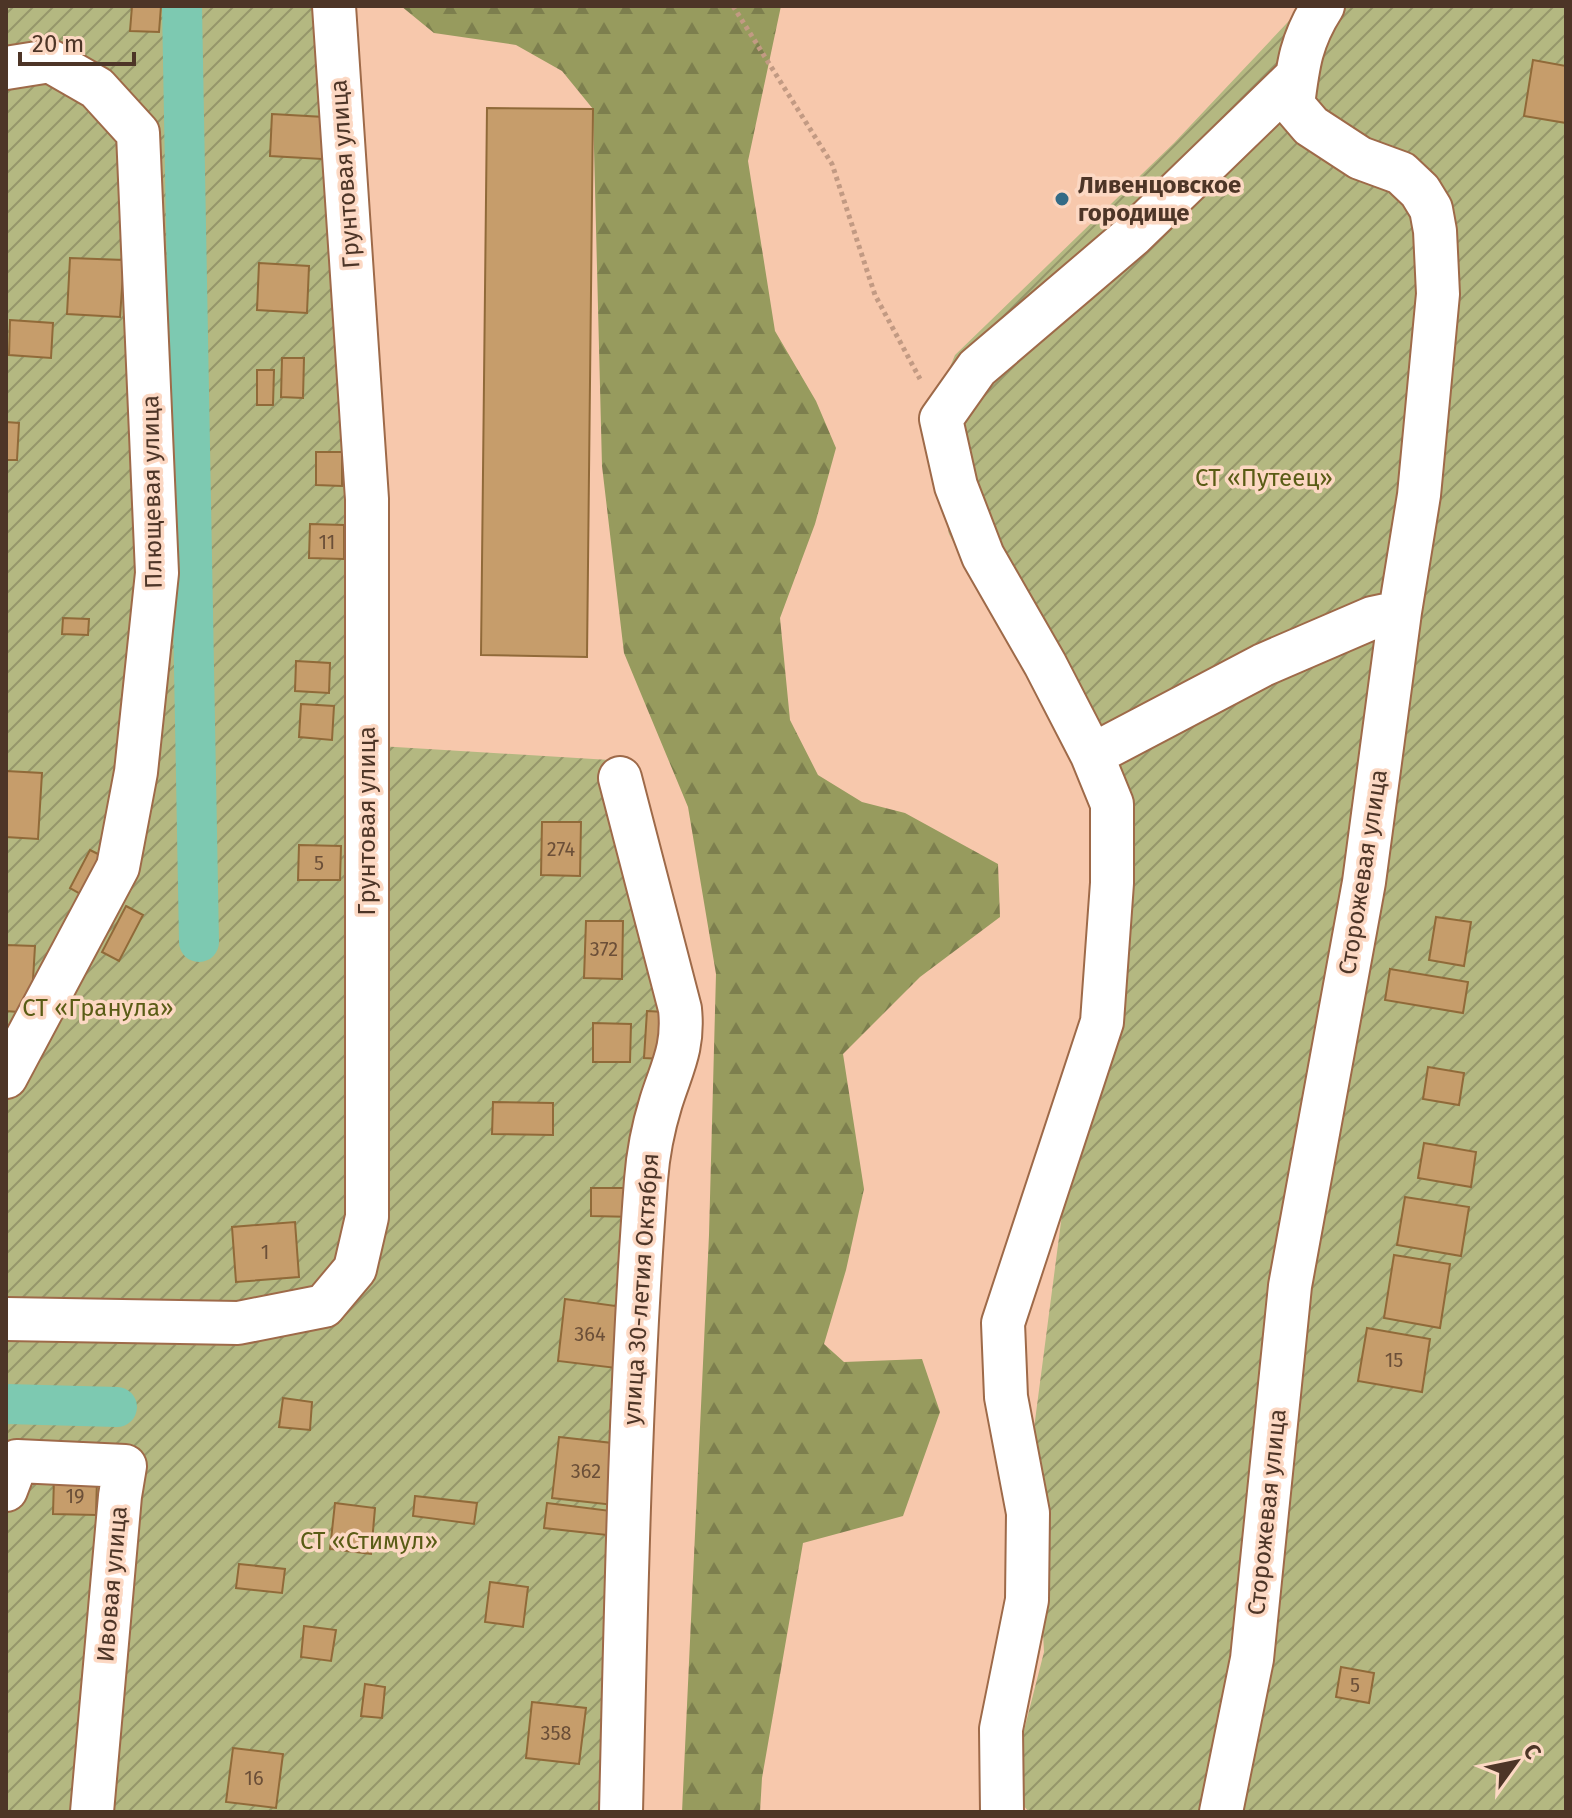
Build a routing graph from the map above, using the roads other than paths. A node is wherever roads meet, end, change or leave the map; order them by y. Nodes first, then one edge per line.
1 (334, 6) edge
2 (1323, 6) edge
3 (6, 68) edge
4 (1297, 76) junction
5 (1400, 612) junction
6 (1092, 755) junction
7 (620, 778) dead end
8 (6, 1077) edge
9 (6, 1319) edge
10 (11, 1476) edge
11 (92, 1812) edge
12 (621, 1812) edge
13 (1002, 1812) edge
14 (1221, 1812) edge

1 - 9 street, Грунтовая улица
2 - 4 street, Сторожевая улица
3 - 8 street, Плющевая улица
4 - 5 street, Сторожевая улица
4 - 6 street
5 - 6 street
5 - 14 street, Сторожевая улица
6 - 13 street
7 - 12 street, улица 30-летия Октября
10 - 11 street, Ивовая улица

